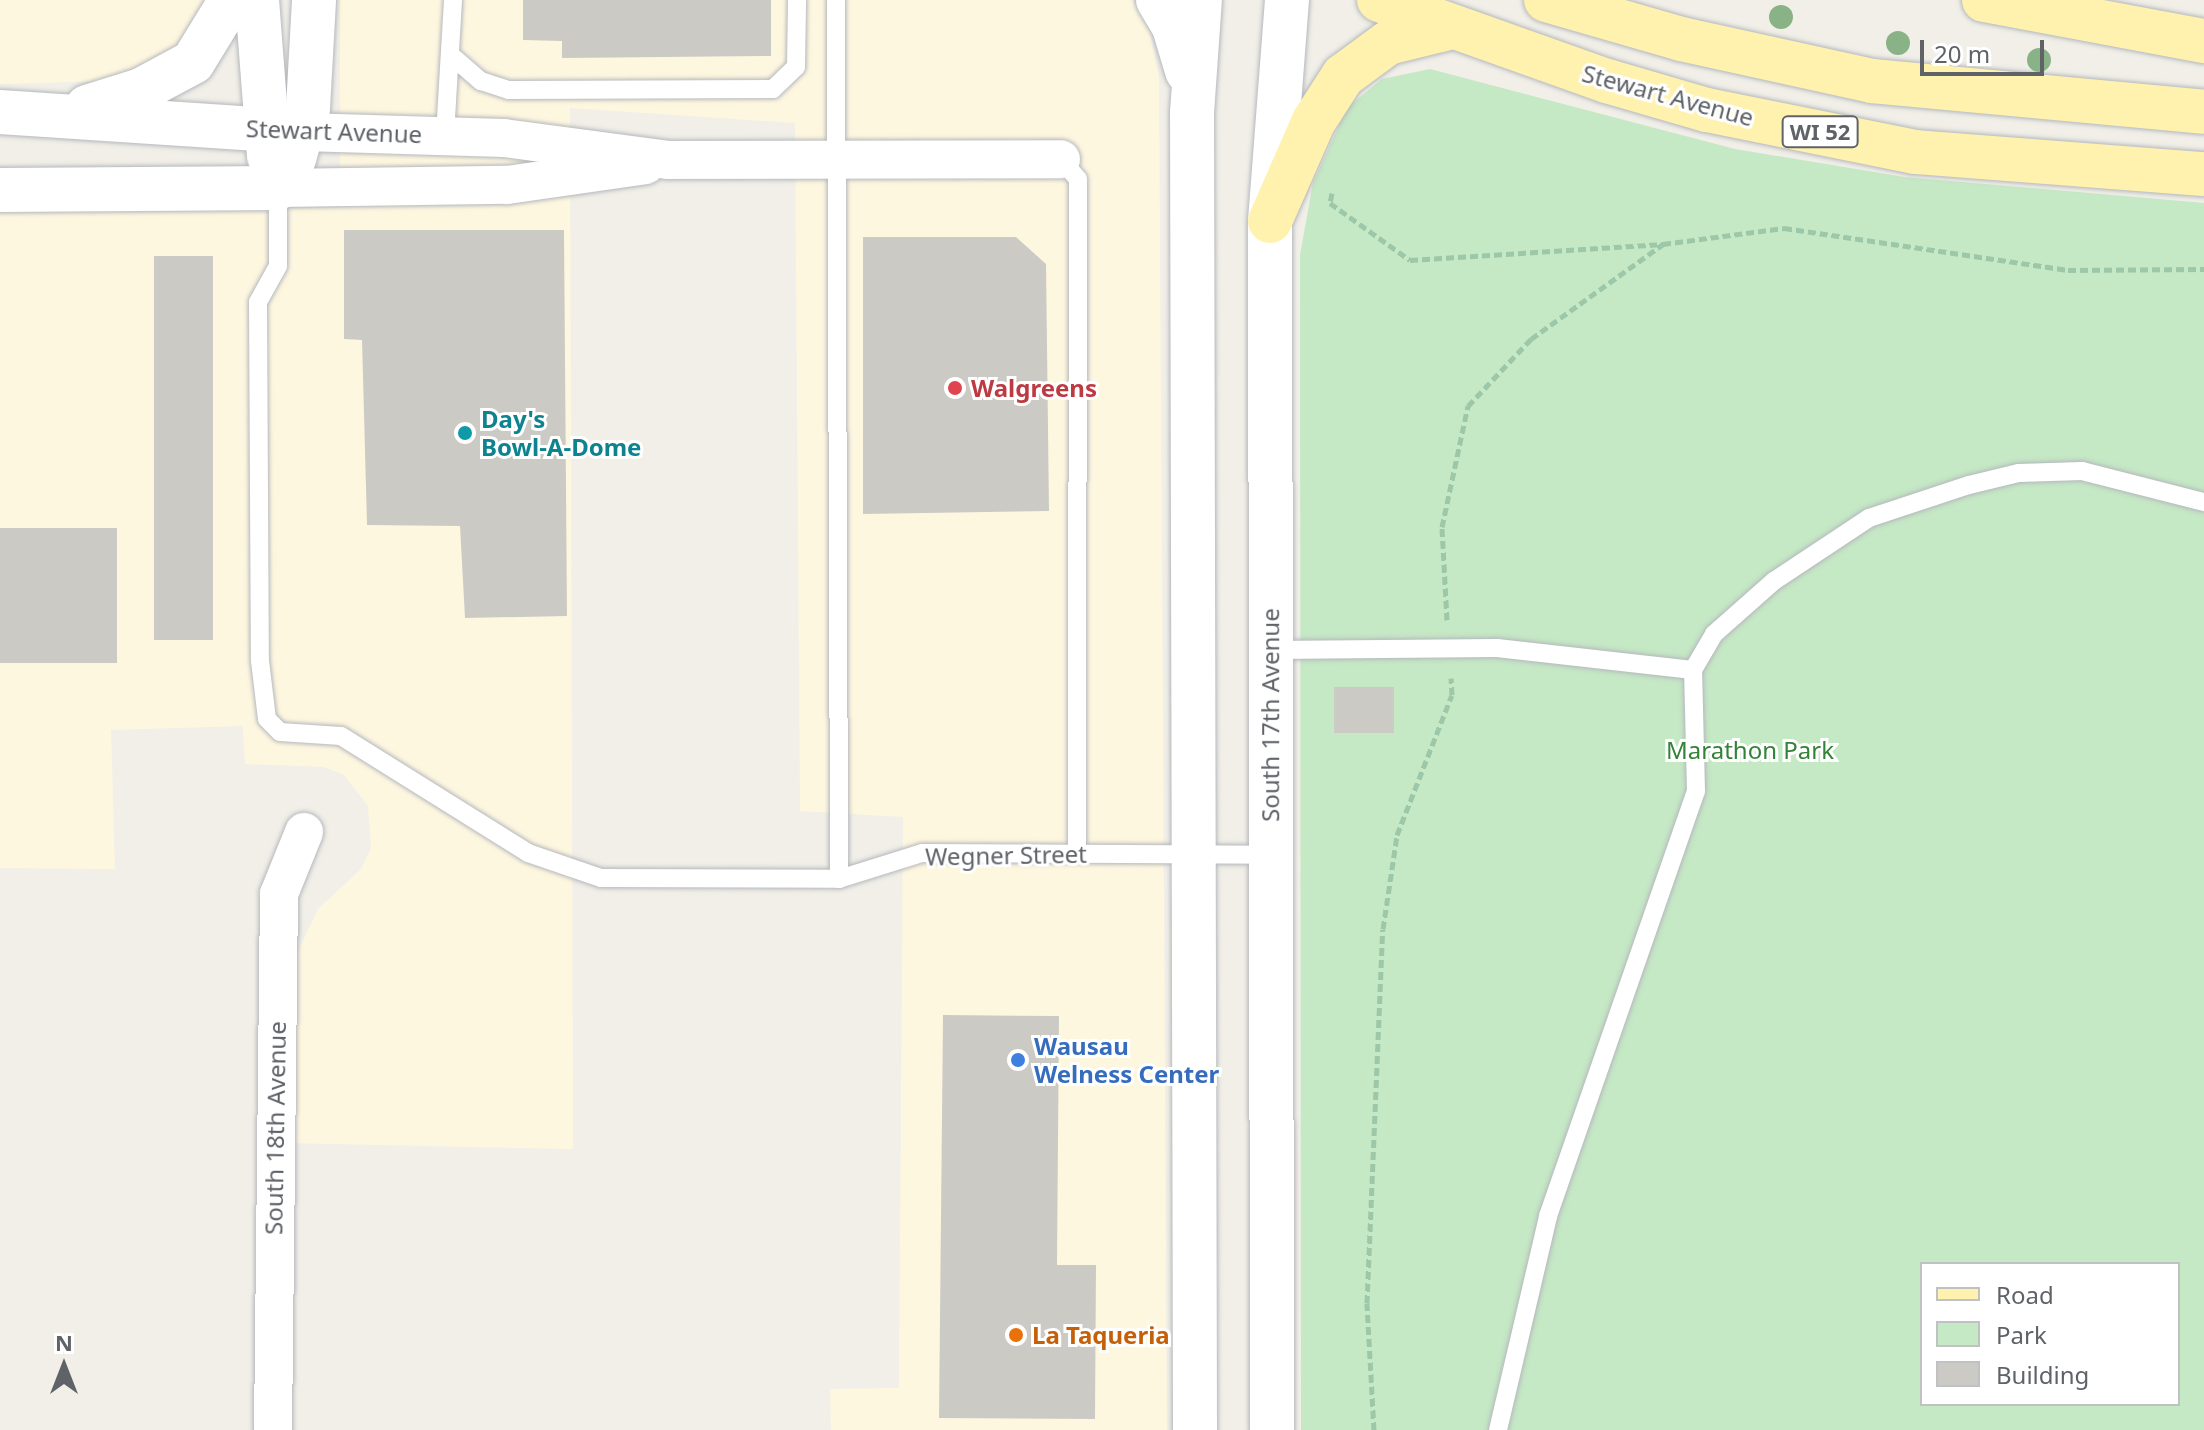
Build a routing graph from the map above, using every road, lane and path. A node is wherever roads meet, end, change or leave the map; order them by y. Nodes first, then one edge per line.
1 (231, 0) edge
2 (257, 0) edge
3 (314, 0) edge
4 (453, 0) edge
5 (797, 0) edge
6 (836, 0) edge
7 (1158, 0) edge
8 (1200, 0) edge
9 (1287, 0) edge
10 (1379, 0) edge
11 (1546, 0) edge
12 (1984, 0) edge
13 (1449, 28) junction
14 (2204, 41) edge
15 (453, 57) junction
16 (0, 112) edge
17 (2204, 112) edge
18 (66, 113) junction
19 (1192, 113) junction
20 (283, 130) junction
21 (445, 135) junction
22 (835, 159) junction
23 (1061, 159) joint
24 (668, 160) junction
25 (2204, 174) edge
26 (278, 188) junction
27 (0, 190) edge
28 (1353, 220) dead end
29 (1270, 221) junction
30 (1663, 244) junction
31 (2204, 269) edge
32 (2204, 502) edge
33 (1449, 646) junction
34 (1270, 650) junction
35 (1693, 670) junction
36 (304, 832) dead end
37 (1077, 853) junction
38 (1194, 853) junction
39 (1271, 855) junction
40 (839, 879) junction
41 (273, 1430) edge
42 (1195, 1430) edge
43 (1272, 1430) edge
44 (1374, 1430) edge
45 (1498, 1430) edge

1 - 18 main road
2 - 20 main road
3 - 20 main road
4 - 15 lane
5 - 15 lane
6 - 22 lane
7 - 19 main road
8 - 19 main road
9 - 29 main road, South 17th Avenue
10 - 13 main road, Stewart Avenue / WI 52
11 - 17 main road
12 - 14 main road
13 - 25 main road, Stewart Avenue / WI 52
13 - 29 main road
15 - 21 lane
16 - 18 main road, Stewart Avenue
18 - 20 main road, Stewart Avenue
19 - 38 main road
20 - 21 street, Stewart Avenue
20 - 26 main road
21 - 24 street, Stewart Avenue
22 - 23 street, Stewart Avenue
22 - 24 street, Stewart Avenue
22 - 40 lane
23 - 37 lane
24 - 26 street, Stewart Avenue
26 - 27 main road, Stewart Avenue
26 - 40 lane, Wegner Street
28 - 30 path
29 - 34 main road, South 17th Avenue
30 - 31 path
30 - 33 path
32 - 35 lane
33 - 34 lane
33 - 35 lane
33 - 44 path
34 - 39 main road, South 17th Avenue
35 - 45 lane
36 - 41 street, South 18th Avenue
37 - 38 lane, Wegner Street
37 - 40 lane, Wegner Street
38 - 39 lane, Wegner Street
38 - 42 main road
39 - 43 main road, South 17th Avenue

